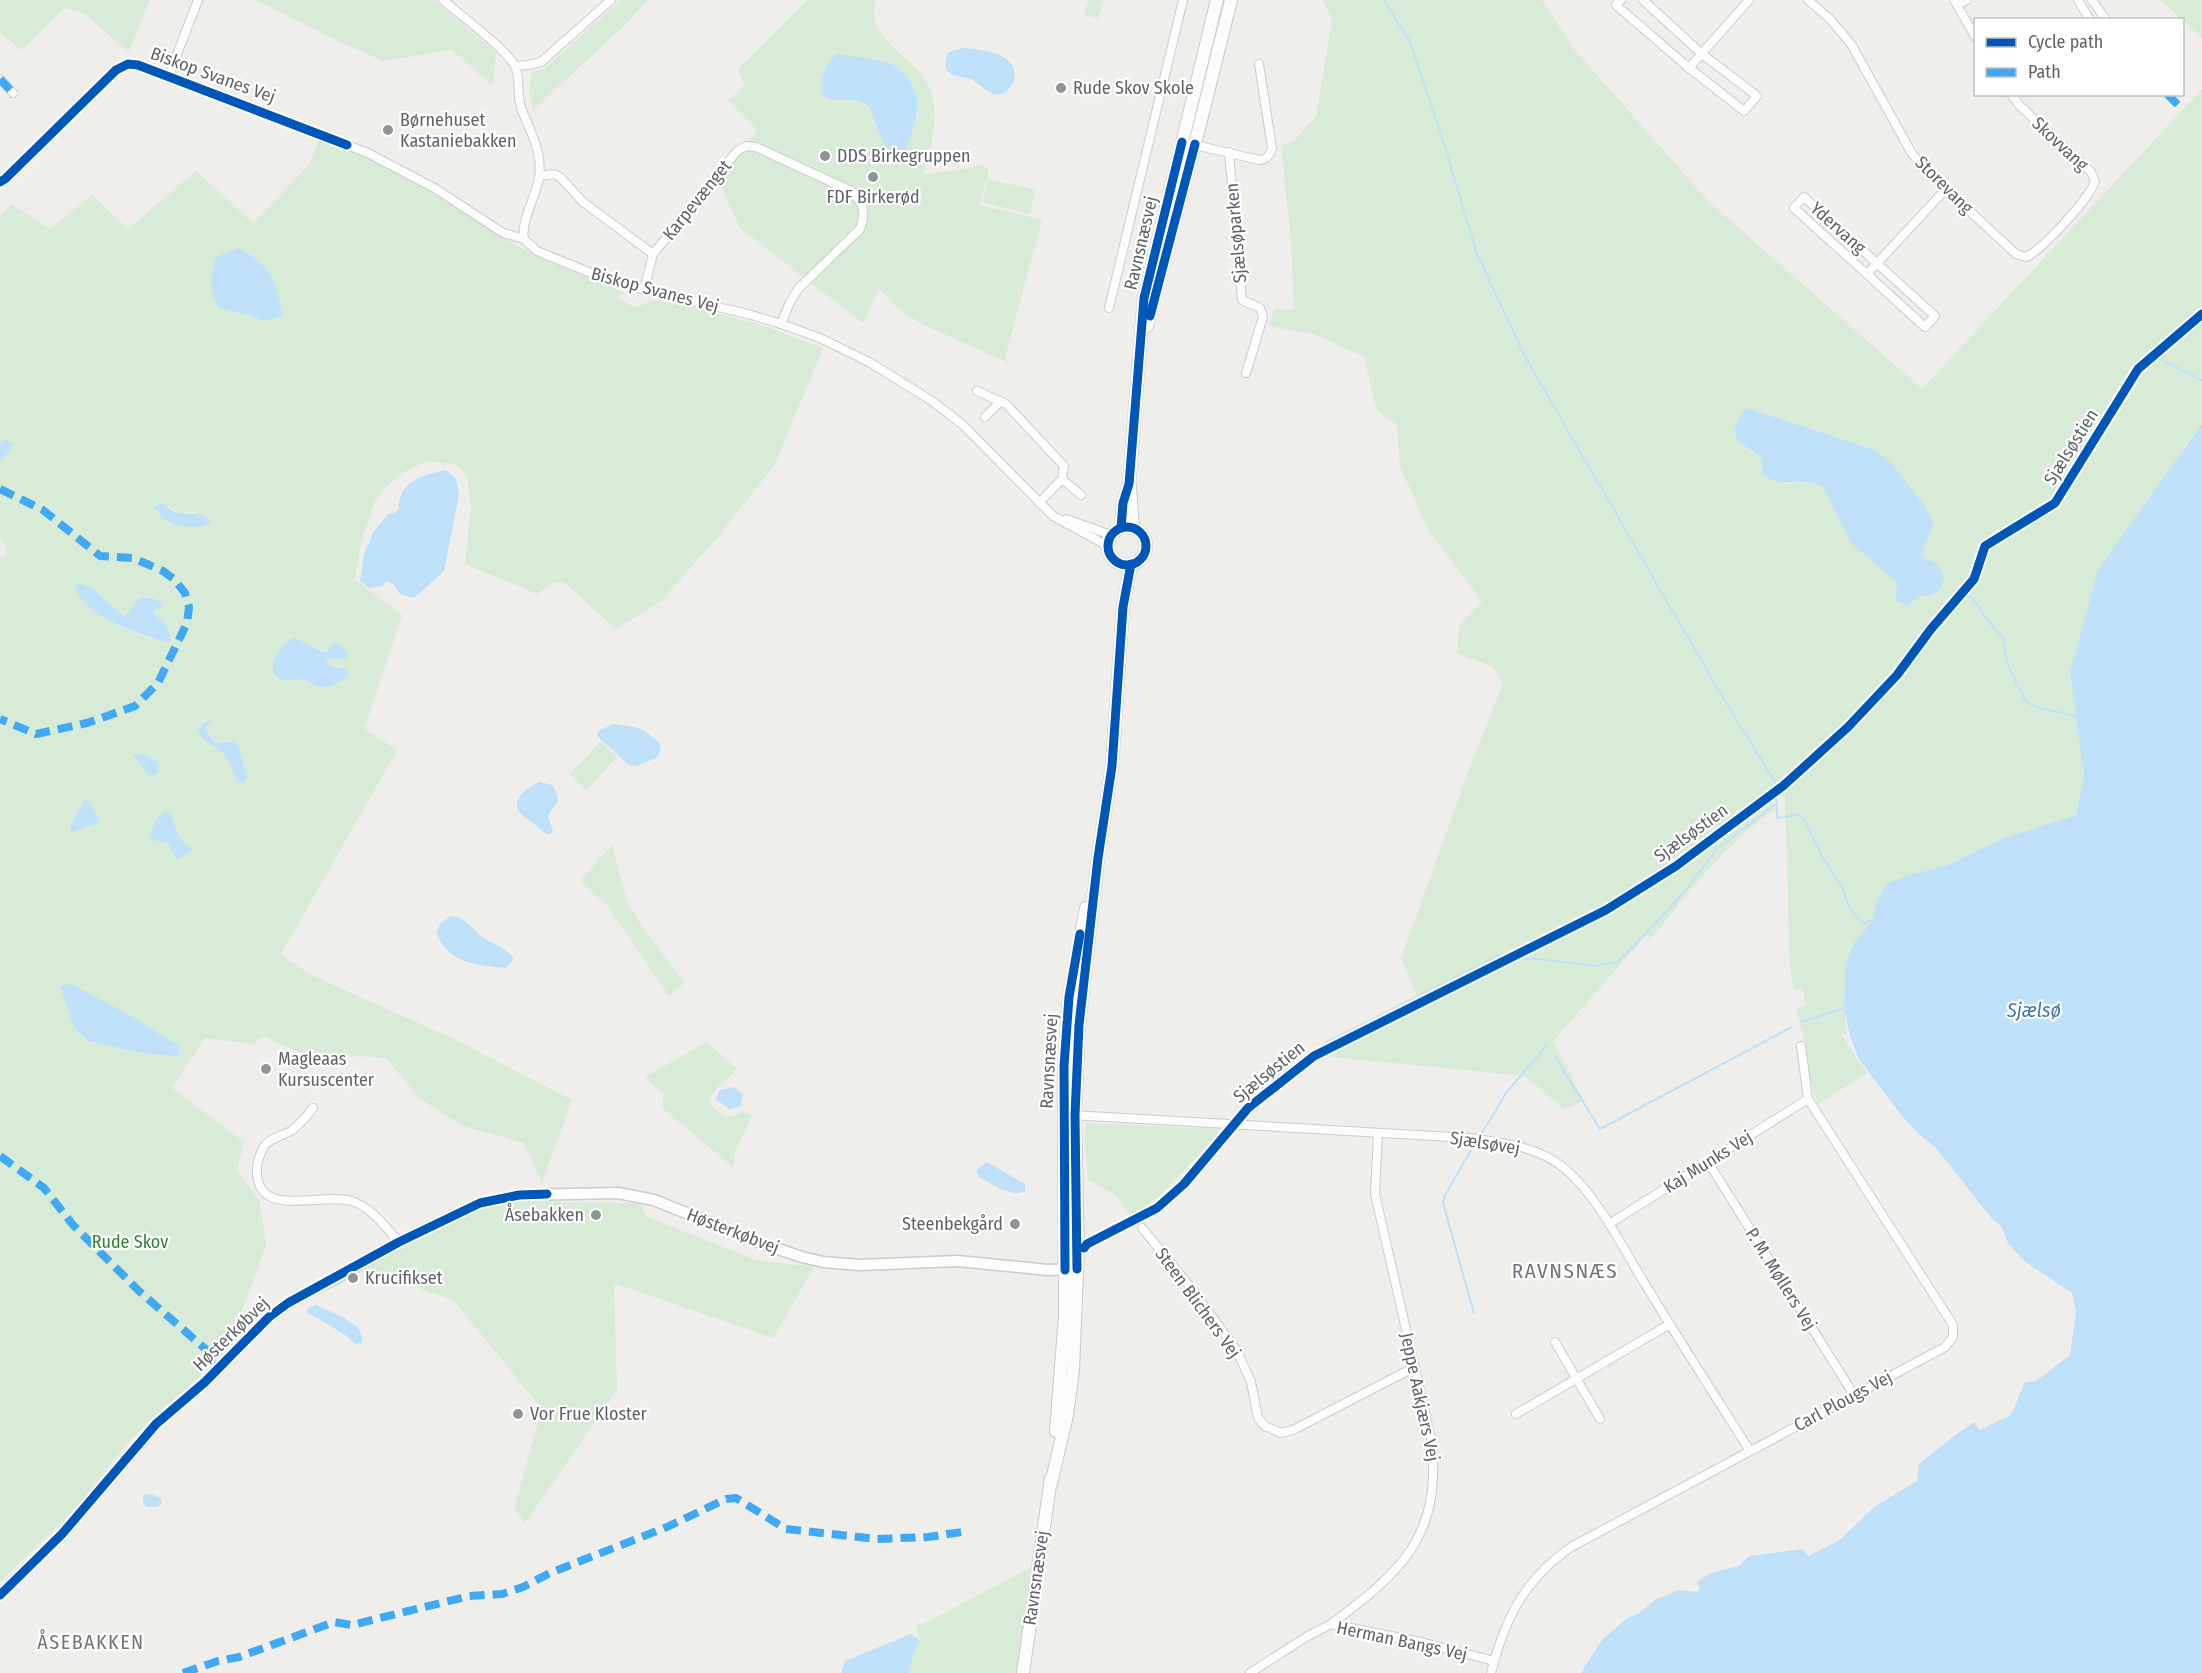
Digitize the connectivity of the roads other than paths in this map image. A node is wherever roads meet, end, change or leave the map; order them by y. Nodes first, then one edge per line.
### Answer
1 (198, 0) edge
2 (443, 0) edge
3 (611, 0) edge
4 (1183, 0) edge
5 (1217, 0) edge
6 (1231, 0) edge
7 (1621, 0) edge
8 (1643, 0) edge
9 (1749, 0) edge
10 (1808, 0) edge
11 (1967, 0) edge
12 (2078, 0) edge
13 (2092, 0) edge
14 (1956, 3) edge
15 (2089, 18) edge
16 (2105, 18) edge
17 (1974, 34) edge
18 (1702, 54) junction
19 (1259, 64) dead end
20 (515, 66) junction
21 (1689, 68) junction
22 (169, 75) junction
23 (0, 79) edge
24 (13, 93) dead end
25 (2012, 96) edge
26 (1182, 142) junction
27 (1196, 144) junction
28 (1229, 152) junction
29 (540, 176) junction
30 (0, 182) edge
31 (1945, 190) junction
32 (2062, 224) joint
33 (524, 239) junction
34 (653, 254) junction
35 (1877, 263) junction
36 (1867, 274) junction
37 (644, 291) junction
38 (1109, 308) dead end
39 (781, 324) junction
40 (1139, 353) junction
41 (1246, 373) dead end
42 (977, 391) dead end
43 (1000, 402) junction
44 (985, 417) dead end
45 (1062, 479) junction
46 (1081, 495) dead end
47 (1039, 502) junction
48 (1118, 534) junction
49 (1125, 564) junction
50 (1802, 1046) dead end
51 (1809, 1100) junction
52 (313, 1108) dead end
53 (1069, 1115) junction
54 (1378, 1133) junction
55 (1708, 1162) junction
56 (1608, 1224) junction
57 (1142, 1228) dead end
58 (399, 1242) junction
59 (1071, 1269) junction
60 (1670, 1324) junction
61 (1555, 1342) dead end
62 (1415, 1367) junction
63 (1576, 1378) junction
64 (1854, 1395) junction
65 (1516, 1414) dead end
66 (1600, 1419) dead end
67 (1750, 1451) junction
68 (0, 1595) edge
69 (1331, 1624) junction
70 (1494, 1661) junction
71 (1023, 1673) edge
72 (1250, 1673) edge
73 (1491, 1673) edge

1 - 22 street, Biskop Svanes Vej
2 - 20 street
3 - 20 street
4 - 38 street, Ravnsnæsvej
5 - 26 main road, Ravnsnæsvej
6 - 27 main road, Ravnsnæsvej
7 - 21 street
8 - 18 street
9 - 18 street
10 - 31 street, Storevang
11 - 14 street
12 - 15 street
13 - 16 street
14 - 17 street
18 - 21 street
18 - 21 street
19 - 28 street
20 - 29 street
22 - 30 street, Biskop Svanes Vej
22 - 33 street, Biskop Svanes Vej
23 - 24 street
25 - 32 street, Skovvang
26 - 27 street
26 - 40 main road, Ravnsnæsvej
27 - 28 street
27 - 40 main road, Ravnsnæsvej
28 - 41 street, Sjælsøparken
29 - 33 street
29 - 34 street, Karpevænget
31 - 32 street, Storevang
31 - 35 street, Ydervang
33 - 37 street, Biskop Svanes Vej
34 - 37 street, Karpevænget
34 - 39 street, Karpevænget
35 - 36 street, Ydervang
35 - 36 street, Ydervang
35 - 36 street, Ydervang
37 - 39 street, Biskop Svanes Vej
39 - 47 street, Biskop Svanes Vej
40 - 48 main road, Ravnsnæsvej
42 - 43 street
43 - 44 street
43 - 45 street
45 - 46 street
45 - 47 street
47 - 48 street, Biskop Svanes Vej
48 - 49 main road
48 - 49 main road
49 - 53 main road, Ravnsnæsvej
50 - 51 street, Carl Plougs Vej
51 - 55 street, Kaj Munks Vej
51 - 64 street, Carl Plougs Vej
52 - 58 street
53 - 54 street, Sjælsøvej
53 - 59 main road, Ravnsnæsvej
54 - 56 street, Sjælsøvej
54 - 62 street, Jeppe Aakjærs Vej
55 - 56 street, Kaj Munks Vej
55 - 64 street, P. M. Møllers Vej
56 - 60 street, Sjælsøvej
57 - 62 street, Steen Blichers Vej
58 - 59 street, Høsterkøbvej
58 - 68 street, Høsterkøbvej
59 - 71 main road, Ravnsnæsvej
60 - 63 street
60 - 67 street, Sjælsøvej
61 - 63 street
62 - 69 street, Jeppe Aakjærs Vej
63 - 65 street
63 - 66 street
64 - 67 street, Carl Plougs Vej
67 - 70 street, Carl Plougs Vej
69 - 70 street, Herman Bangs Vej
69 - 72 street, Herman Bangs Vej
70 - 73 street, Carl Plougs Vej

